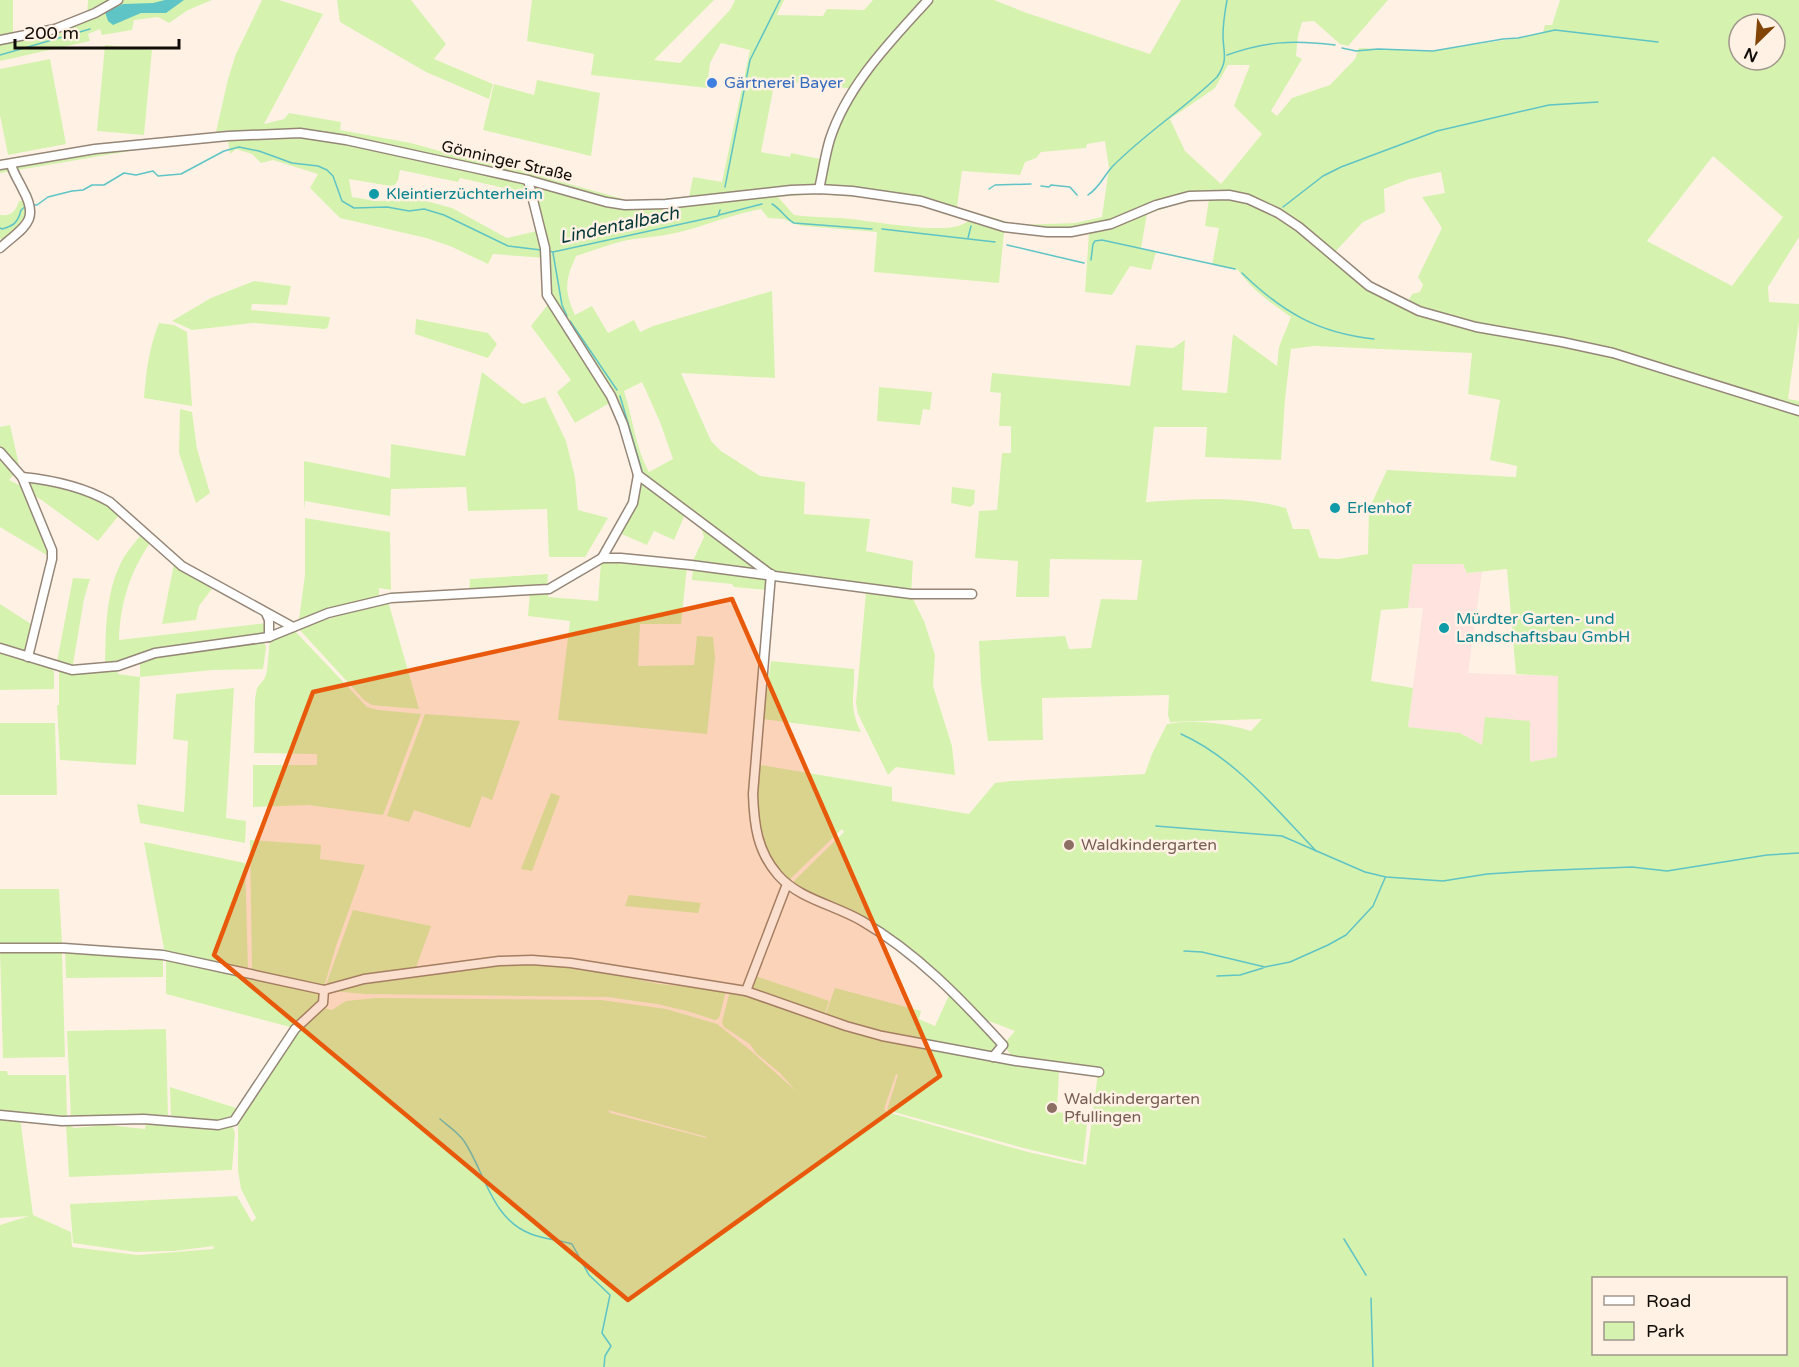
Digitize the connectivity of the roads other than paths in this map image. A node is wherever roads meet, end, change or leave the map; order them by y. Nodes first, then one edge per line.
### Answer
1 (118, 0) edge
2 (928, 0) edge
3 (0, 40) edge
4 (11, 164) junction
5 (0, 165) edge
6 (528, 180) junction
7 (819, 189) junction
8 (0, 248) edge
9 (1799, 411) edge
10 (0, 452) edge
11 (638, 475) junction
12 (22, 477) junction
13 (602, 558) junction
14 (771, 574) junction
15 (972, 594) dead end
16 (266, 613) junction
17 (293, 627) junction
18 (268, 637) junction
19 (0, 648) edge
20 (28, 657) junction
21 (787, 884) junction
22 (0, 948) edge
23 (324, 990) junction
24 (746, 991) junction
25 (993, 1057) junction
26 (1099, 1072) dead end
27 (0, 1115) edge

1 - 3 street
2 - 7 street
4 - 5 street, Gönninger Straße
4 - 6 street, Gönninger Straße
4 - 8 street
6 - 7 street, Gönninger Straße
6 - 11 street
7 - 9 street, Gönninger Straße
10 - 12 street
11 - 13 street
11 - 14 street
12 - 16 street
12 - 20 street
13 - 14 street
13 - 17 street
14 - 15 street
14 - 21 street
16 - 17 street
16 - 18 street
17 - 18 street
18 - 20 street
19 - 20 street
21 - 24 street
21 - 25 street
22 - 23 street
23 - 24 street
23 - 27 street
24 - 25 street
25 - 26 street

